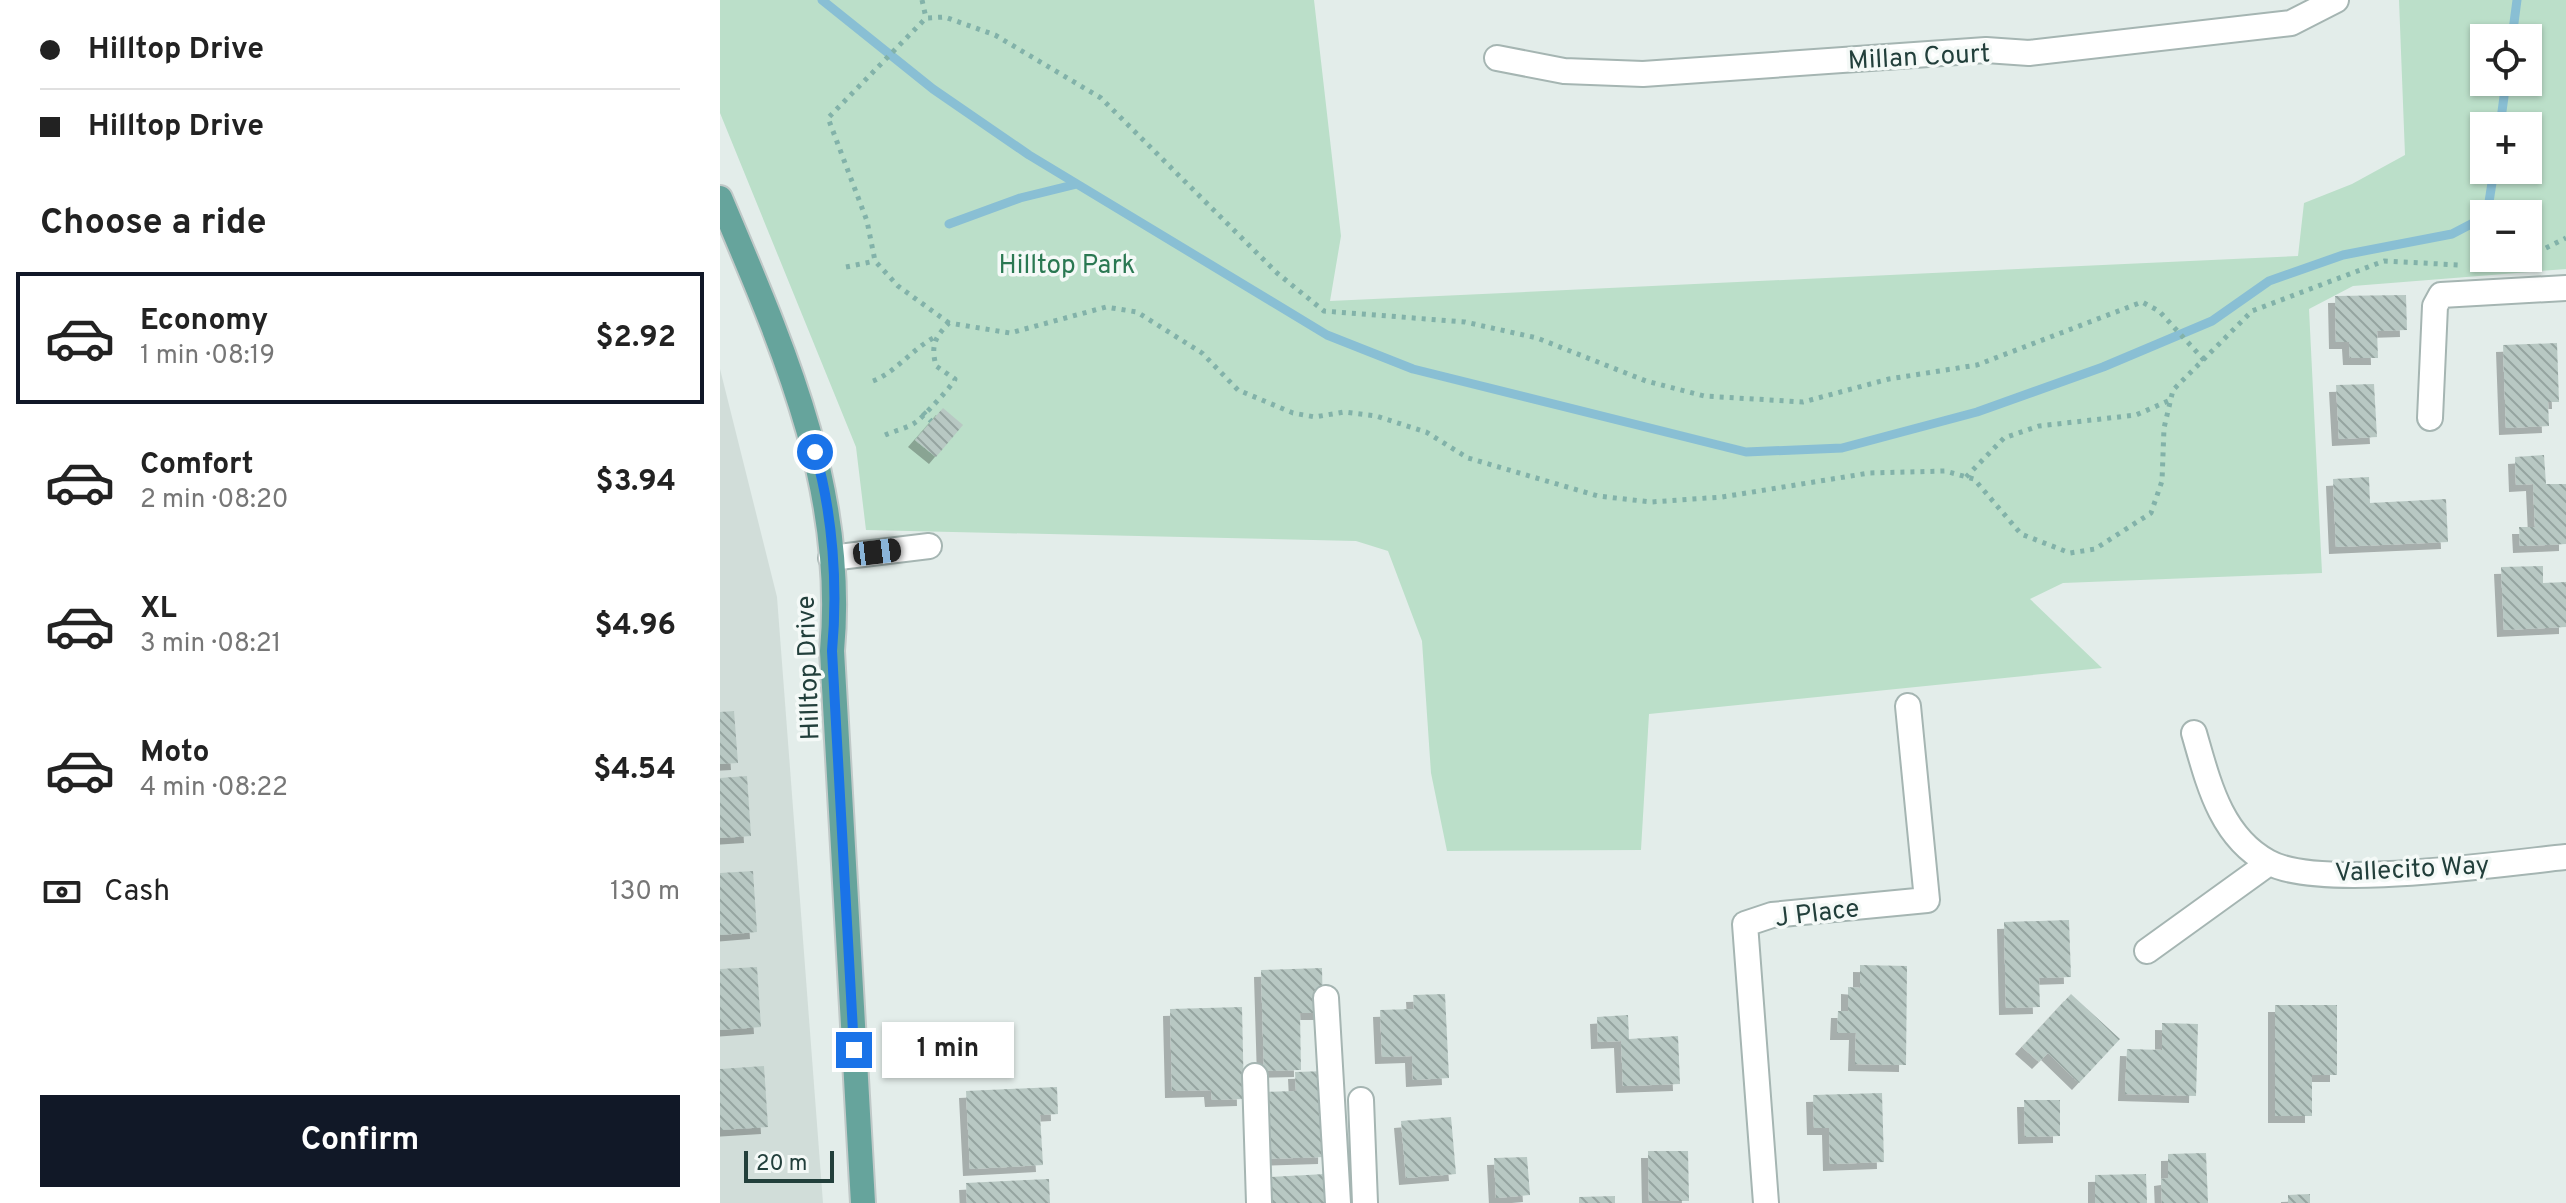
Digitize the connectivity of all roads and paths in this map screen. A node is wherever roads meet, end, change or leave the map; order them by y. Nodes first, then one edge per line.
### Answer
1 (922, 0) edge
2 (2336, 0) edge
3 (926, 18) junction
4 (1497, 58) dead end
5 (720, 198) edge
6 (2566, 238) edge
7 (2542, 250) edge
8 (875, 261) junction
9 (2470, 266) dead end
10 (846, 267) dead end
11 (2566, 288) edge
12 (949, 323) junction
13 (936, 336) junction
14 (2205, 361) junction
15 (873, 381) dead end
16 (2169, 401) junction
17 (923, 412) junction
18 (2430, 418) dead end
19 (931, 421) dead end
20 (885, 435) dead end
21 (1966, 477) junction
22 (929, 546) dead end
23 (831, 558) junction
24 (1908, 706) dead end
25 (2194, 733) dead end
26 (2566, 857) edge
27 (2269, 863) junction
28 (2147, 951) dead end
29 (1326, 998) dead end
30 (1255, 1076) dead end
31 (1361, 1100) dead end
32 (863, 1203) edge
33 (1259, 1203) edge
34 (1338, 1203) edge
35 (1365, 1203) edge
36 (1766, 1203) edge

1 - 3 path
2 - 4 street, Millan Court
3 - 8 path
3 - 14 path
5 - 23 main road, Hilltop Drive
6 - 7 path
8 - 10 path
8 - 12 path
9 - 14 path
11 - 18 street
12 - 13 path
12 - 21 path
13 - 15 path
13 - 17 path
14 - 16 path
16 - 21 path
16 - 21 path
17 - 19 path
17 - 20 path
22 - 23 street
23 - 32 main road, Hilltop Drive
24 - 36 street, J Place
25 - 27 street, Vallecito Way
26 - 27 street, Vallecito Way
27 - 28 street
29 - 34 street
30 - 33 street
31 - 35 street

